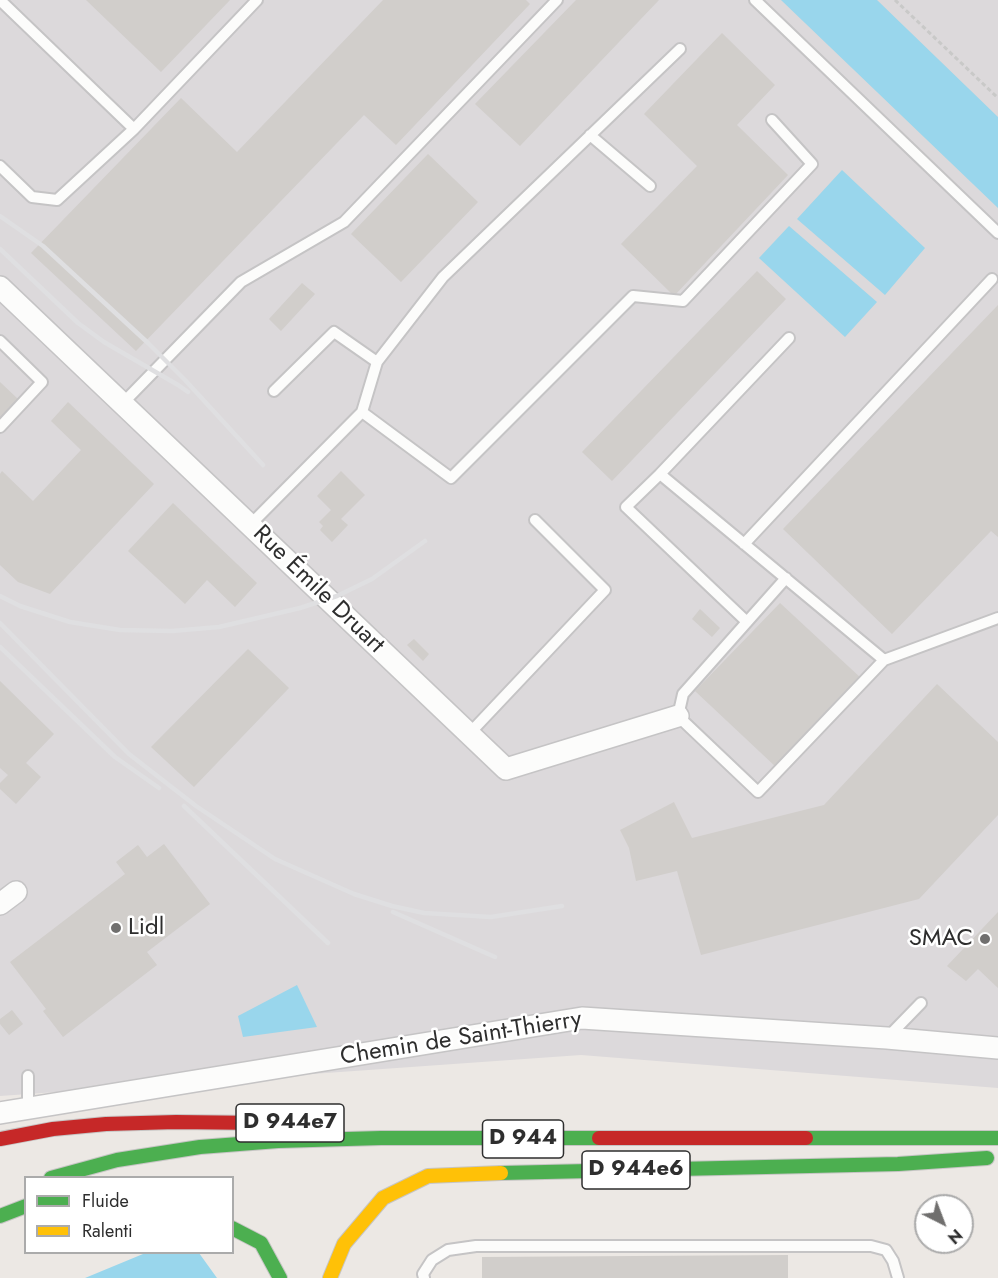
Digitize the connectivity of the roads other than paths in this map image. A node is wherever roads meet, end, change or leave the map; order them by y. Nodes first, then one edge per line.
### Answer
1 (0, 0) edge
2 (257, 0) edge
3 (557, 0) edge
4 (755, 0) edge
5 (680, 49) dead end
6 (772, 120) dead end
7 (135, 129) junction
8 (590, 135) junction
9 (0, 166) edge
10 (650, 186) dead end
11 (998, 232) edge
12 (992, 279) dead end
13 (1, 289) edge
14 (789, 338) dead end
15 (0, 341) edge
16 (377, 362) junction
17 (274, 391) dead end
18 (123, 403) junction
19 (362, 412) junction
20 (0, 427) edge
21 (660, 474) junction
22 (535, 520) dead end
23 (250, 525) junction
24 (744, 544) junction
25 (786, 578) junction
26 (998, 618) edge
27 (747, 622) junction
28 (884, 660) junction
29 (678, 716) junction
30 (468, 735) junction
31 (921, 1003) dead end
32 (887, 1038) junction
33 (998, 1048) edge
34 (28, 1076) dead end
35 (28, 1108) junction
36 (0, 1113) edge
37 (271, 1123) dead end
38 (366, 1125) dead end
39 (998, 1138) edge
40 (0, 1139) edge
41 (581, 1139) junction
42 (994, 1157) edge
43 (572, 1158) dead end
44 (58, 1176) edge
45 (24, 1207) edge
46 (0, 1216) edge
47 (234, 1229) edge
48 (280, 1278) edge
49 (330, 1278) edge
50 (424, 1278) edge
51 (898, 1278) edge

1 - 7 lane
2 - 7 lane
3 - 18 lane
4 - 11 lane
5 - 8 lane
6 - 19 lane
7 - 9 lane
8 - 10 lane
8 - 16 lane
12 - 24 lane
13 - 18 street, Rue Émile Druart
14 - 21 lane
15 - 20 lane
16 - 17 lane
16 - 19 lane
18 - 23 street, Rue Émile Druart
19 - 23 lane
21 - 24 lane
21 - 27 lane
22 - 30 lane
23 - 30 street, Rue Émile Druart
24 - 25 lane
25 - 27 lane
25 - 28 lane
26 - 28 lane
27 - 29 lane
28 - 29 lane
29 - 30 street, Rue Émile Druart
31 - 32 lane
32 - 33 street, Chemin de Saint-Thierry
32 - 35 street, Chemin de Saint-Thierry
34 - 35 lane
35 - 36 street, Chemin de Saint-Thierry
37 - 40 highway, D 944e7
38 - 41 highway, D 944e7
39 - 41 highway, D 944
41 - 44 highway, D 944
42 - 43 highway, D 944
42 - 49 highway, D 944e6
45 - 46 highway
47 - 48 highway
50 - 51 lane

